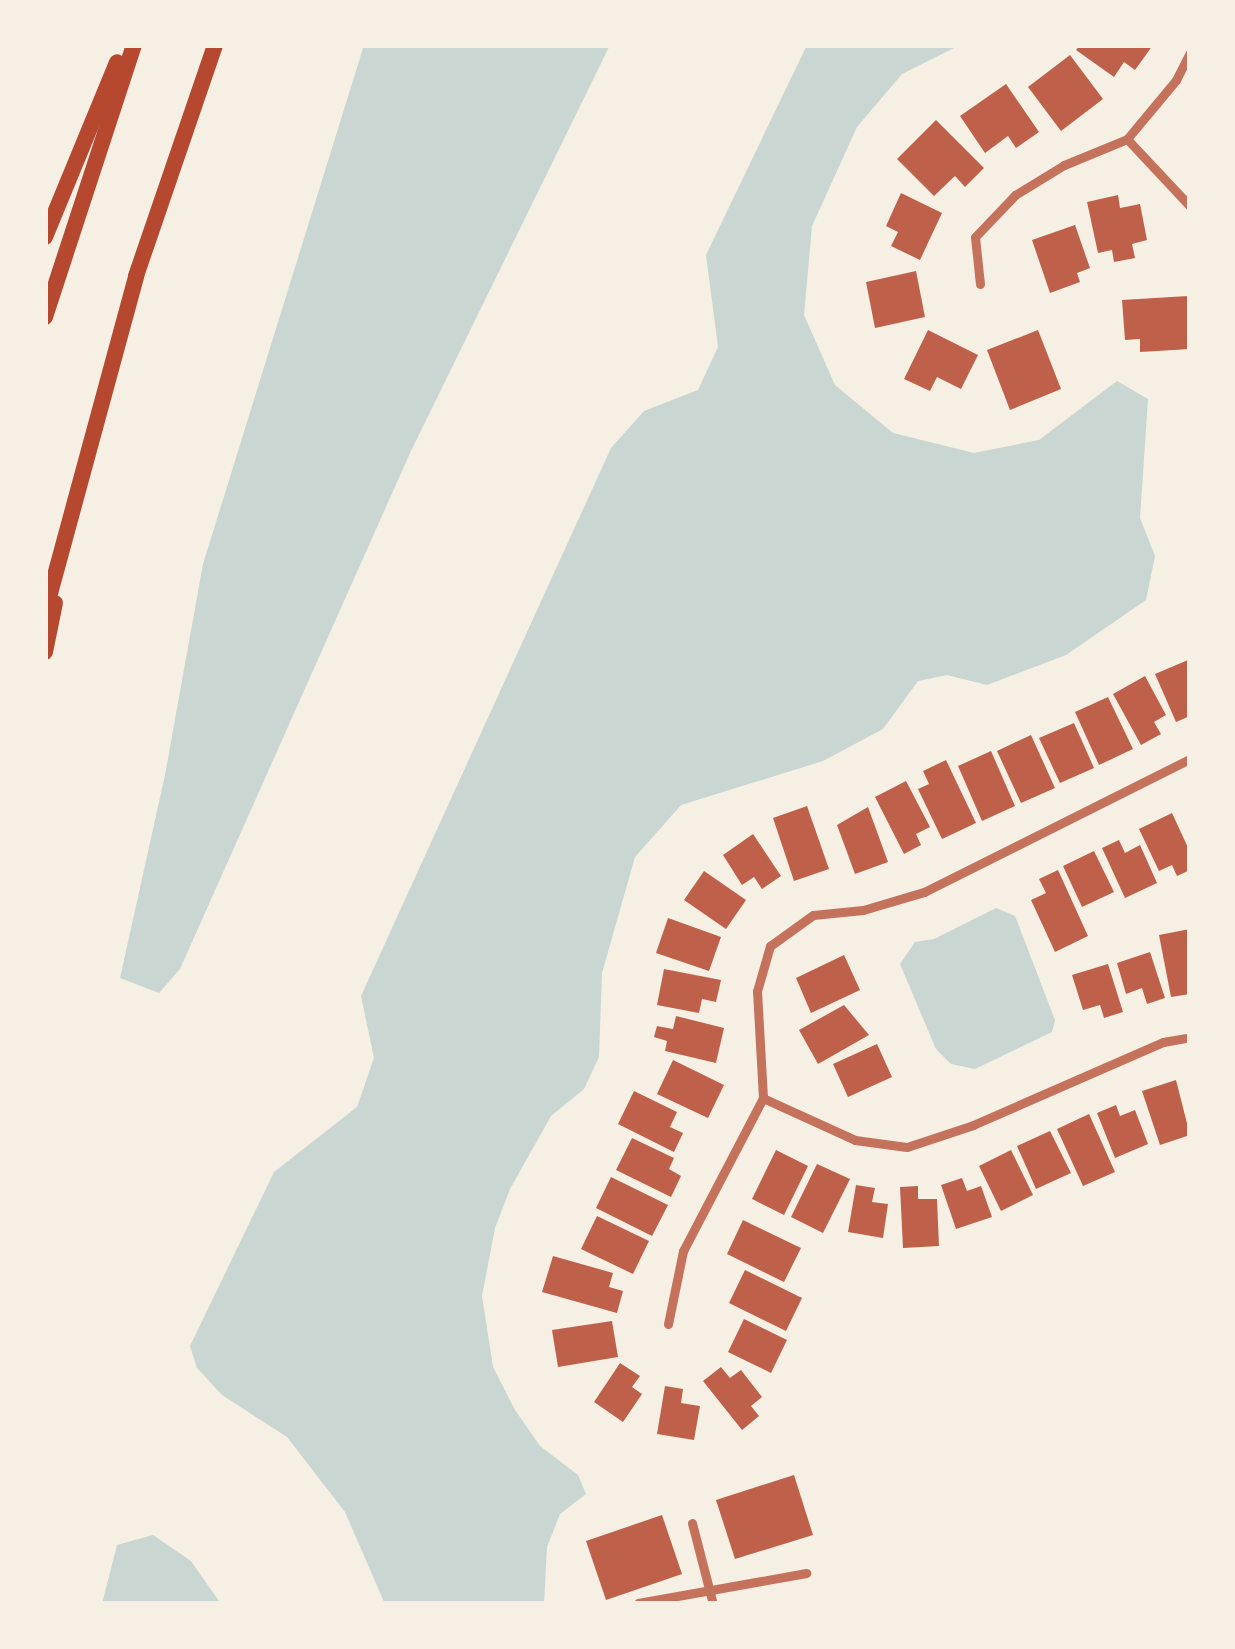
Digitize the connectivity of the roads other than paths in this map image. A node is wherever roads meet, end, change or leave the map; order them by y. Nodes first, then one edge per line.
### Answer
1 (125, 45) edge
2 (134, 45) edge
3 (215, 45) edge
4 (1190, 53) edge
5 (1127, 139) junction
6 (1190, 206) edge
7 (45, 237) edge
8 (980, 284) dead end
9 (45, 317) edge
10 (81, 467) junction
11 (45, 612) edge
12 (45, 652) edge
13 (1190, 759) edge
14 (1190, 1037) edge
15 (763, 1097) junction
16 (668, 1324) dead end
17 (692, 1523) dead end
18 (806, 1573) dead end
19 (711, 1587) junction
20 (638, 1603) edge
21 (713, 1604) edge

1 - 7 highway
2 - 9 highway
3 - 10 highway
4 - 5 street
5 - 6 street
5 - 8 street
10 - 11 highway
10 - 12 highway
13 - 15 street
14 - 15 street
15 - 16 street
17 - 19 street
18 - 19 street
19 - 20 street
19 - 21 street

